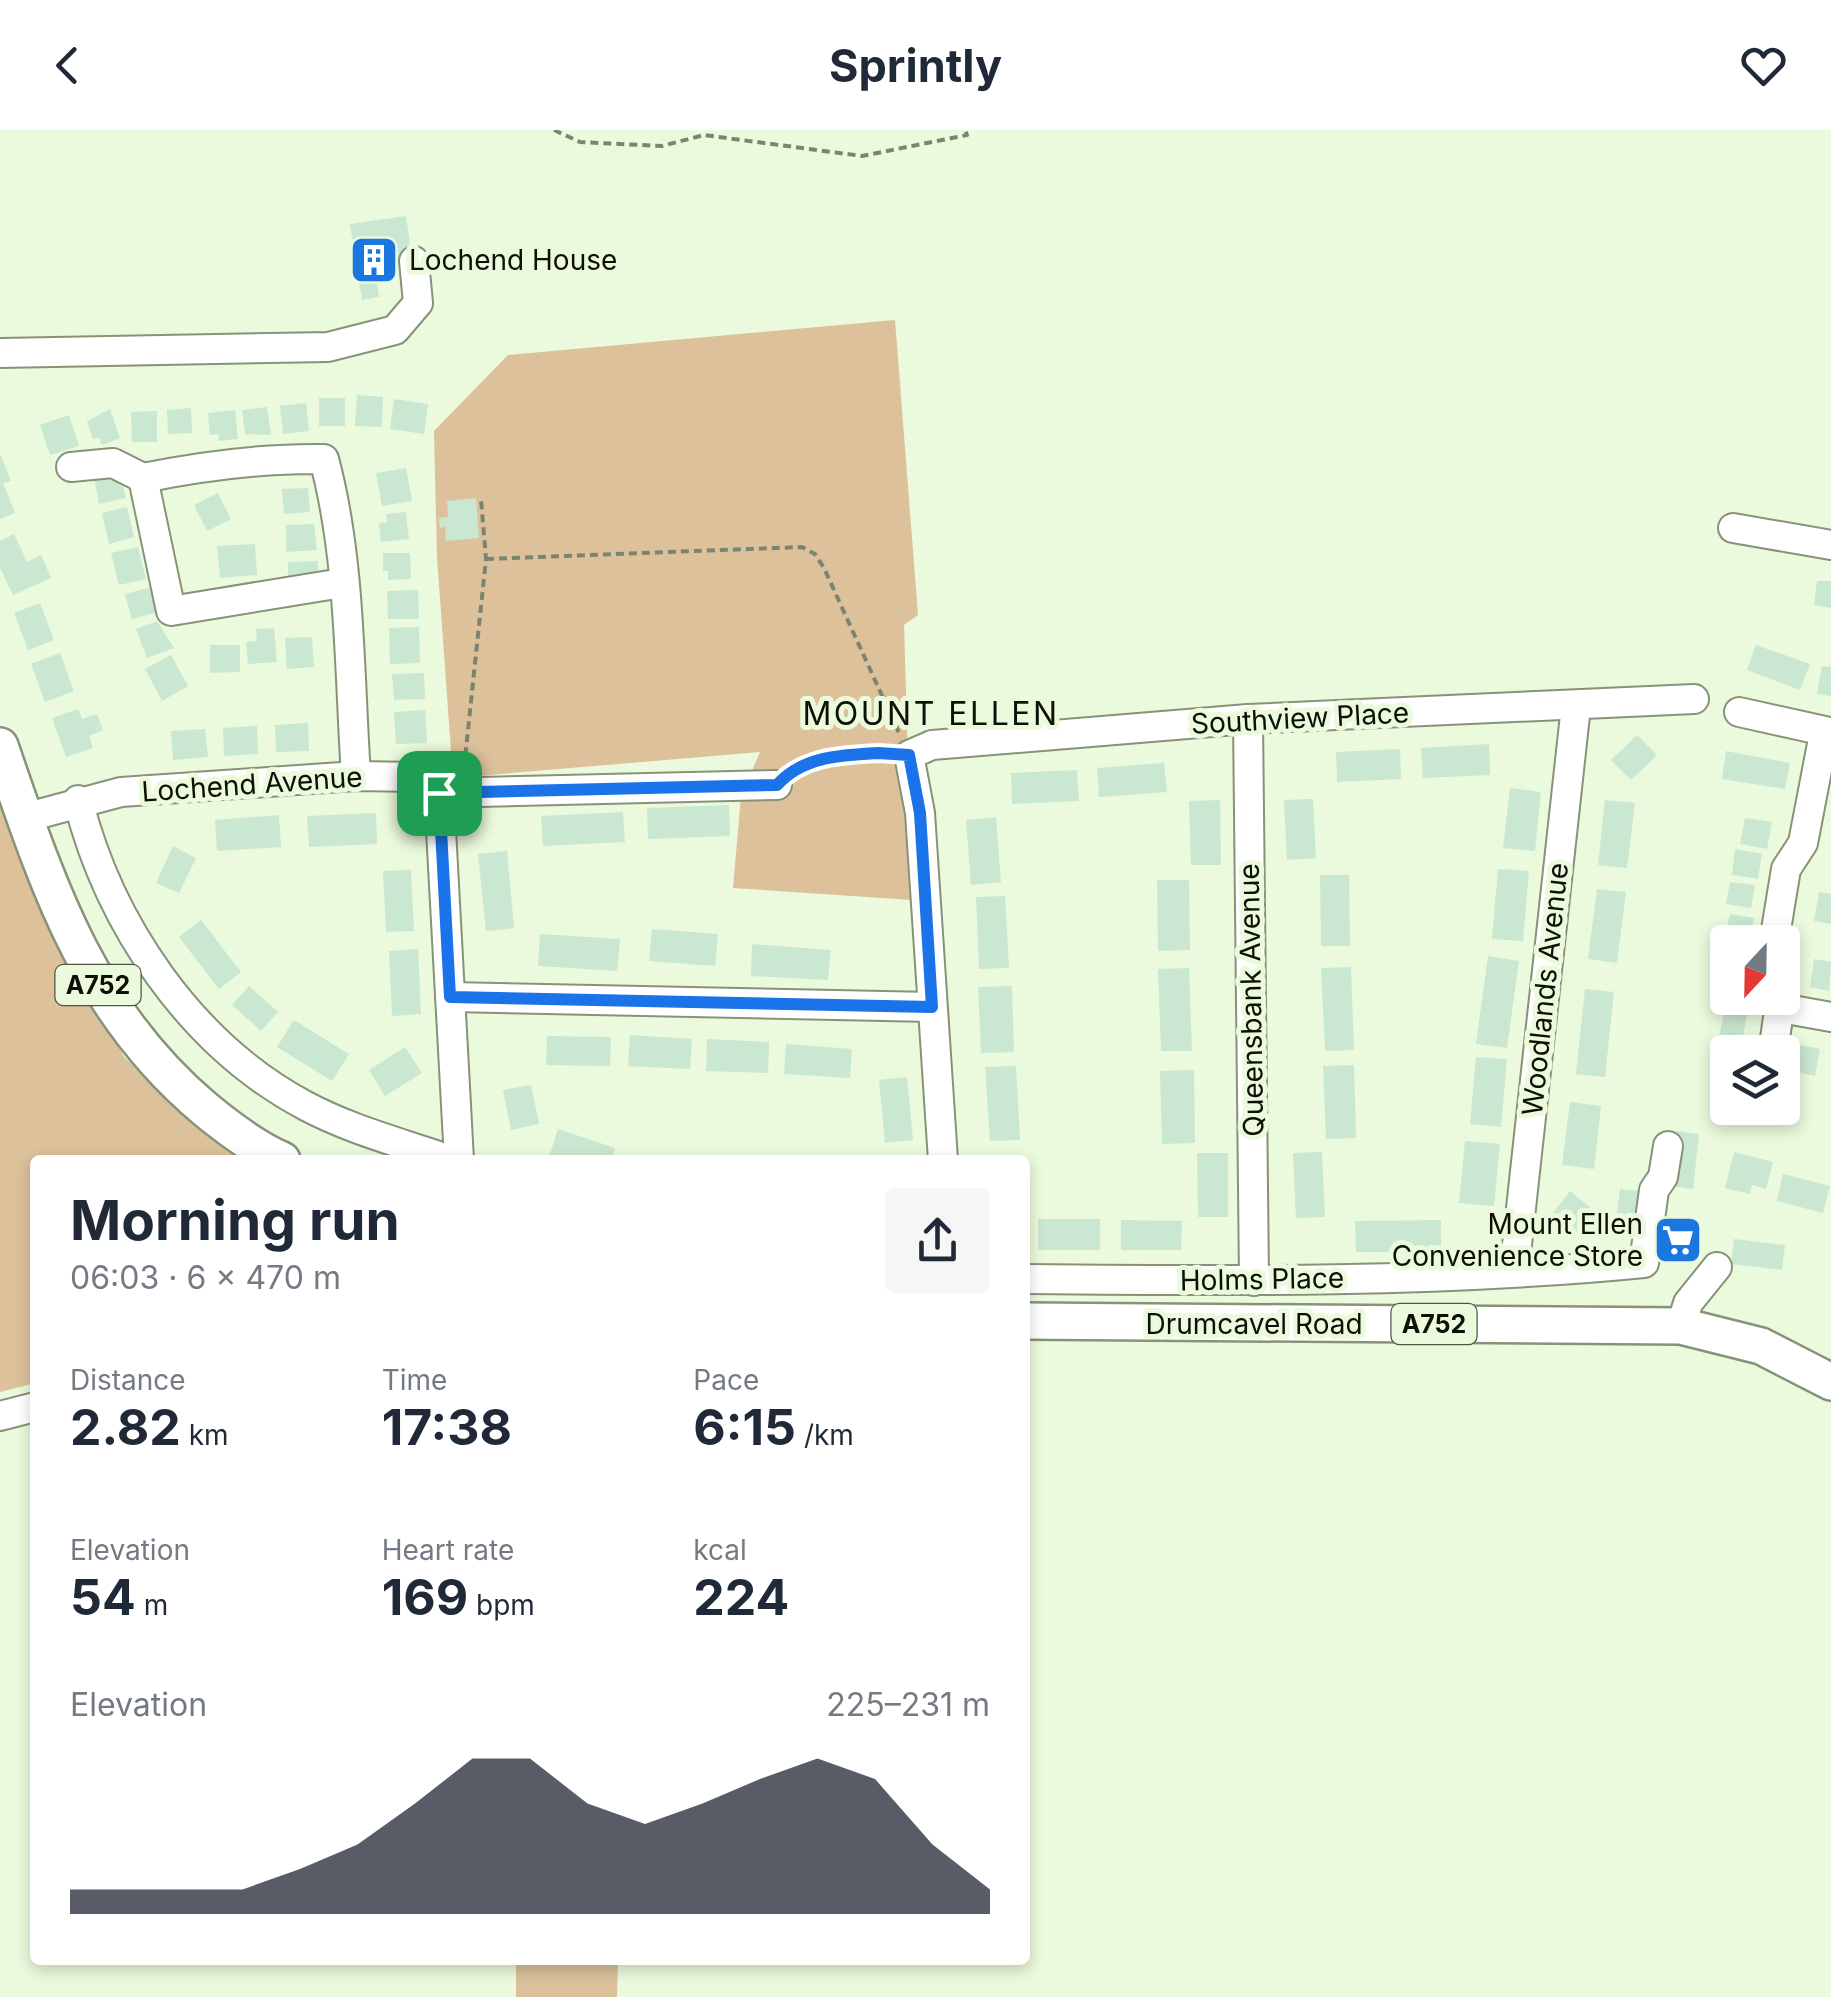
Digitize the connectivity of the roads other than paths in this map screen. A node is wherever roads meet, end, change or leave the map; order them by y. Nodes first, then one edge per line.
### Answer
1 (414, 261) dead end
2 (0, 353) edge
3 (71, 467) dead end
4 (143, 478) junction
5 (1734, 528) dead end
6 (1831, 545) edge
7 (342, 583) junction
8 (1694, 699) dead end
9 (1576, 706) junction
10 (1740, 712) dead end
11 (1248, 719) junction
12 (1830, 732) edge
13 (0, 746) edge
14 (356, 776) junction
15 (777, 785) road end
16 (449, 793) junction
17 (78, 800) junction
18 (24, 818) junction
19 (1777, 925) edge
20 (450, 997) junction
21 (932, 1007) junction
22 (1800, 1011) edge
23 (1831, 1017) edge
24 (1668, 1146) dead end
25 (274, 1155) edge
26 (437, 1155) edge
27 (460, 1155) edge
28 (943, 1155) edge
29 (1718, 1267) dead end
30 (1514, 1272) junction
31 (1030, 1279) edge
32 (1254, 1281) junction
33 (1030, 1321) edge
34 (1681, 1326) junction
35 (1831, 1382) edge
36 (30, 1407) edge
37 (0, 1416) edge

1 - 2 street
3 - 4 street
4 - 7 street
4 - 7 street
5 - 6 street
7 - 14 street
8 - 9 street, Southview Place
9 - 11 street, Southview Place
9 - 30 street, Woodlands Avenue
10 - 12 street
11 - 21 street, Southview Place
11 - 32 street, Queensbank Avenue
12 - 19 street
13 - 18 main road, A752
14 - 16 street, Lochend Avenue
14 - 17 street, Lochend Avenue
15 - 16 street, Lochend Avenue
16 - 20 street
17 - 18 street, Lochend Avenue
17 - 26 street
18 - 25 main road, A752
20 - 21 street
20 - 27 street
21 - 28 street
22 - 23 street
24 - 30 street, Holms Place
29 - 34 street
30 - 32 street, Holms Place
31 - 32 street, Holms Place
33 - 34 main road, Drumcavel Road / A752
34 - 35 main road, Drumcavel Road / A752
36 - 37 street

